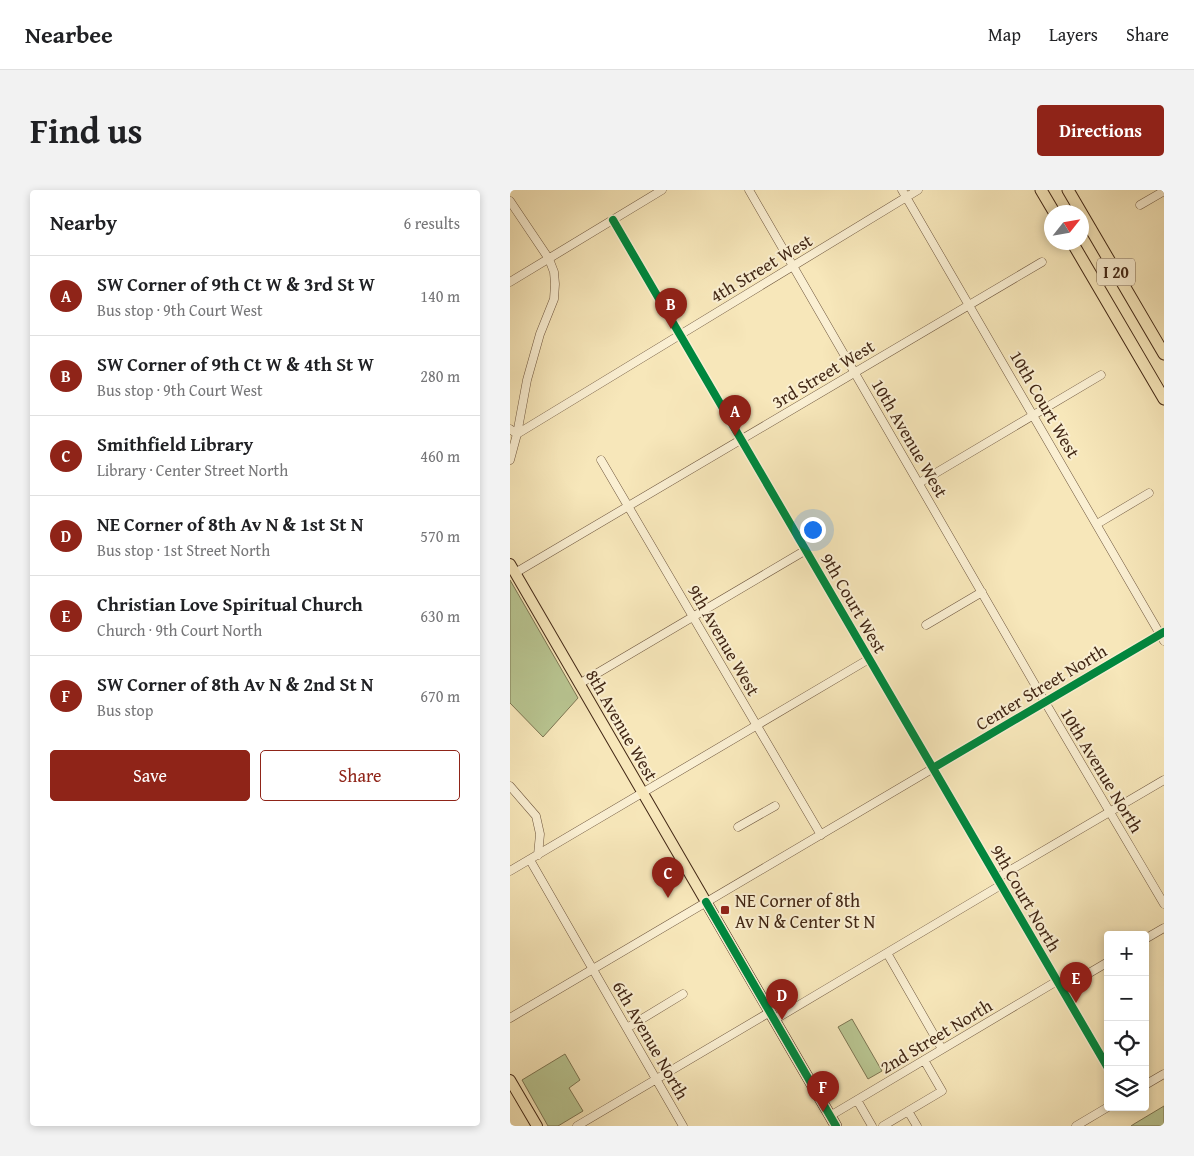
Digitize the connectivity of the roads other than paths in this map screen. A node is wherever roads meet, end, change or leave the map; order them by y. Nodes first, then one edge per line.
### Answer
1 (662, 190) edge
2 (749, 190) edge
3 (918, 190) edge
4 (1041, 190) edge
5 (1068, 190) edge
6 (1164, 191) edge
7 (904, 194) edge
8 (510, 201) edge
9 (1050, 205) edge
10 (1140, 205) dead end
11 (613, 220) junction
12 (1077, 250) edge
13 (548, 259) junction
14 (1042, 262) dead end
15 (793, 266) junction
16 (510, 282) edge
17 (970, 305) junction
18 (680, 334) junction
19 (1164, 354) edge
20 (855, 373) junction
21 (1101, 375) dead end
22 (1164, 399) edge
23 (1034, 415) junction
24 (513, 431) edge
25 (742, 440) junction
26 (510, 460) edge
27 (601, 460) dead end
28 (919, 483) junction
29 (1150, 493) dead end
30 (628, 507) junction
31 (1097, 524) junction
32 (806, 550) junction
33 (513, 569) edge
34 (982, 592) junction
35 (693, 617) junction
36 (926, 625) dead end
37 (1163, 636) edge
38 (869, 659) junction
39 (579, 684) junction
40 (1045, 702) junction
41 (757, 726) junction
42 (933, 768) junction
43 (1164, 780) edge
44 (510, 786) edge
45 (643, 793) junction
46 (775, 806) dead end
47 (1110, 812) junction
48 (738, 827) dead end
49 (821, 835) junction
50 (538, 855) junction
51 (530, 860) junction
52 (510, 871) edge
53 (999, 882) junction
54 (706, 902) junction
55 (1164, 904) edge
56 (1164, 928) edge
57 (1149, 937) edge
58 (887, 954) junction
59 (1104, 964) edge
60 (592, 969) junction
61 (1057, 981) junction
62 (1062, 989) junction
63 (683, 994) dead end
64 (772, 1016) junction
65 (510, 1018) edge
66 (627, 1028) junction
67 (942, 1049) junction
68 (924, 1060) junction
69 (1107, 1066) edge
70 (1164, 1074) edge
71 (656, 1079) junction
72 (510, 1080) edge
73 (1149, 1083) edge
74 (858, 1100) junction
75 (1104, 1109) edge
76 (908, 1111) junction
77 (832, 1122) edge
78 (537, 1126) edge
79 (577, 1126) edge
80 (683, 1126) edge
81 (872, 1126) edge
82 (883, 1126) edge
83 (917, 1126) edge
84 (1076, 1126) edge

1 - 11 street
2 - 15 street, 10th Avenue West
3 - 7 street, 4th Street West
4 - 9 highway
5 - 19 highway, I 20
6 - 10 street
7 - 15 street, 4th Street West
7 - 17 street, 10th Court West
8 - 13 street
11 - 13 street
11 - 18 street, 9th Court West
12 - 22 highway, I 20
13 - 16 street
13 - 24 street
14 - 17 street, 3rd Street West
15 - 18 street, 4th Street West
15 - 20 street, 10th Avenue West
17 - 20 street, 3rd Street West
17 - 23 street, 10th Court West
18 - 24 street, 4th Street West
18 - 25 street, 9th Court West
20 - 25 street, 3rd Street West
20 - 28 street, 10th Avenue West
21 - 23 street
23 - 28 street
23 - 31 street, 10th Court West
24 - 26 street
25 - 30 street, 3rd Street West
25 - 32 street, 9th Court West
27 - 30 street, 9th Avenue West
28 - 34 street, 10th Avenue West
29 - 31 street
30 - 33 street, 3rd Street West
30 - 35 street, 9th Avenue West
31 - 37 street, 10th Court West
32 - 35 street
32 - 38 street, 9th Court West
33 - 39 main road, 8th Avenue West
34 - 36 street
34 - 40 street, 10th Avenue West
35 - 39 street
35 - 41 street, 9th Avenue West
37 - 40 street, Center Street North
38 - 41 street
38 - 42 street, 9th Court West
39 - 45 main road, 8th Avenue West
40 - 42 street, Center Street North
40 - 47 street, 10th Avenue North
41 - 45 street
41 - 49 street, 9th Avenue West
42 - 49 street, Center Street North
42 - 53 street, 9th Court North
43 - 47 street
44 - 50 street
45 - 50 street
45 - 54 main road, 8th Avenue West
46 - 48 street
47 - 53 street
47 - 55 street, 10th Avenue North
49 - 54 street, Center Street North
50 - 51 street
51 - 52 street
51 - 60 street, 6th Avenue North
53 - 58 street
53 - 61 street, 9th Court North
54 - 60 street, Center Street North
54 - 64 main road, 8th Avenue West
56 - 57 street
58 - 64 street
58 - 67 street
59 - 62 street
60 - 65 street, Center Street North
60 - 66 street, 6th Avenue North
61 - 62 street, 9th Court North
61 - 67 street, 2nd Street North
62 - 69 street, 9th Court North
63 - 66 street
64 - 71 street
64 - 77 main road, 8th Avenue West
66 - 71 street, 6th Avenue North
67 - 68 street, 2nd Street North
68 - 74 street, 2nd Street North
68 - 76 street
70 - 73 street
71 - 79 street
71 - 80 street, 6th Avenue North
72 - 78 main road
74 - 77 street, 2nd Street North
74 - 81 street
75 - 84 street
76 - 82 street
76 - 83 street

